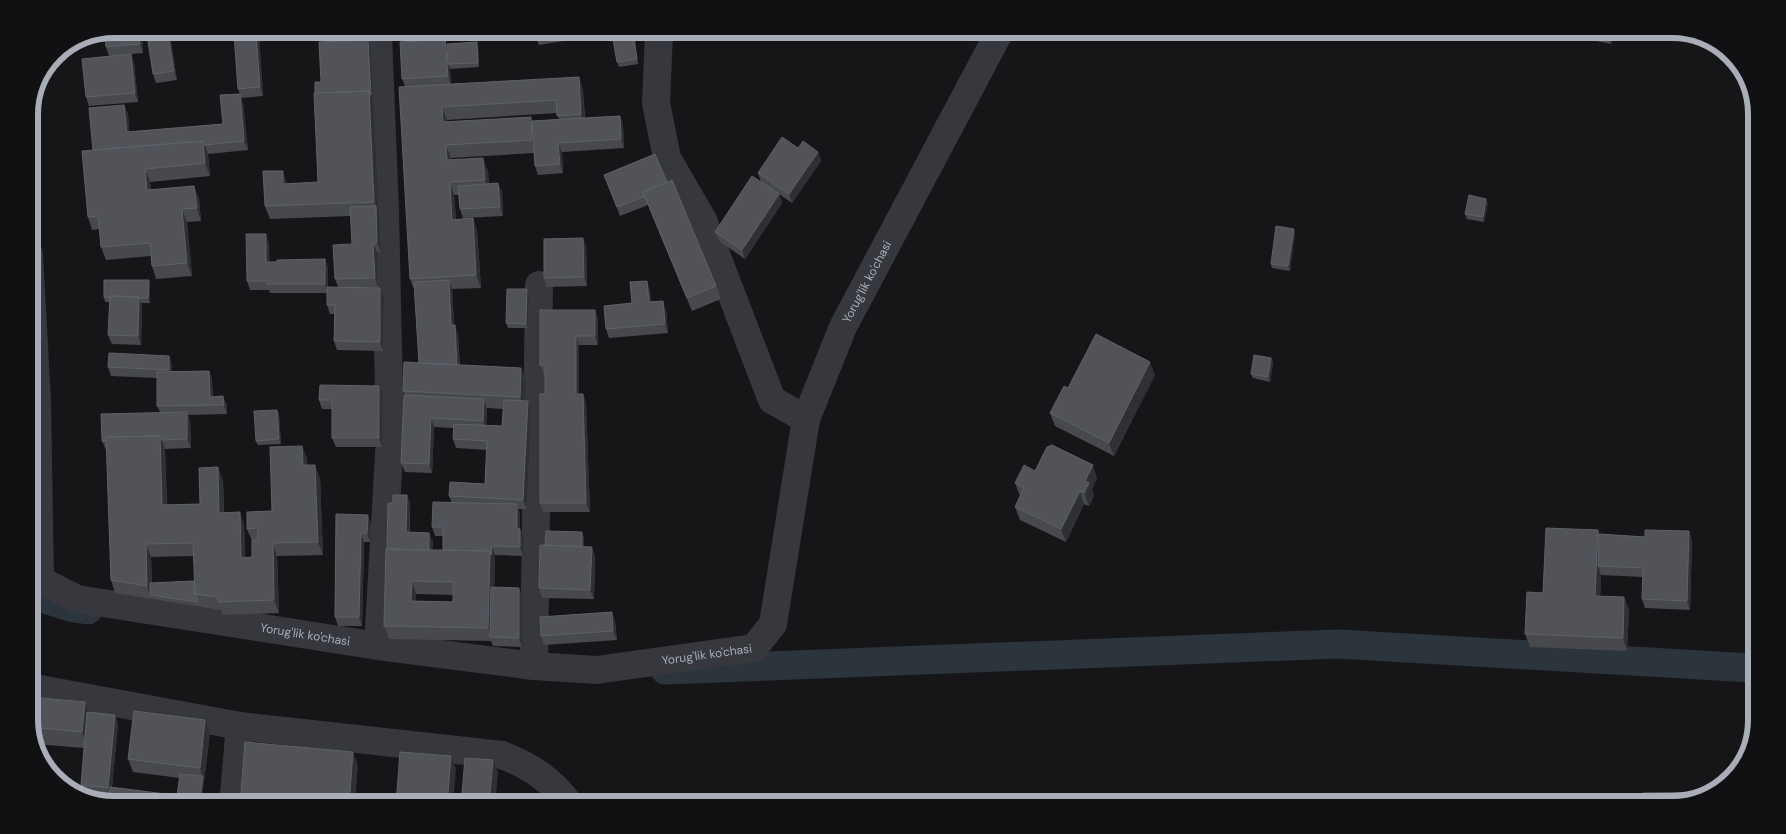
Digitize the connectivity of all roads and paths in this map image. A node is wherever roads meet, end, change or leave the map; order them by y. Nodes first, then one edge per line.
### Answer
1 (378, 37) edge
2 (659, 37) edge
3 (997, 37) edge
4 (538, 285) dead end
5 (806, 419) junction
6 (38, 579) edge
7 (378, 646) junction
8 (534, 666) junction
9 (38, 689) edge
10 (240, 726) junction
11 (234, 796) edge
12 (562, 796) edge

1 - 7 street
2 - 5 street
3 - 5 street, Yorug'lik ko'chasi
4 - 8 street
5 - 8 street, Yorug'lik ko'chasi
6 - 7 street, Yorug'lik ko'chasi
7 - 8 street, Yorug'lik ko'chasi
9 - 10 street
10 - 11 street
10 - 12 street

